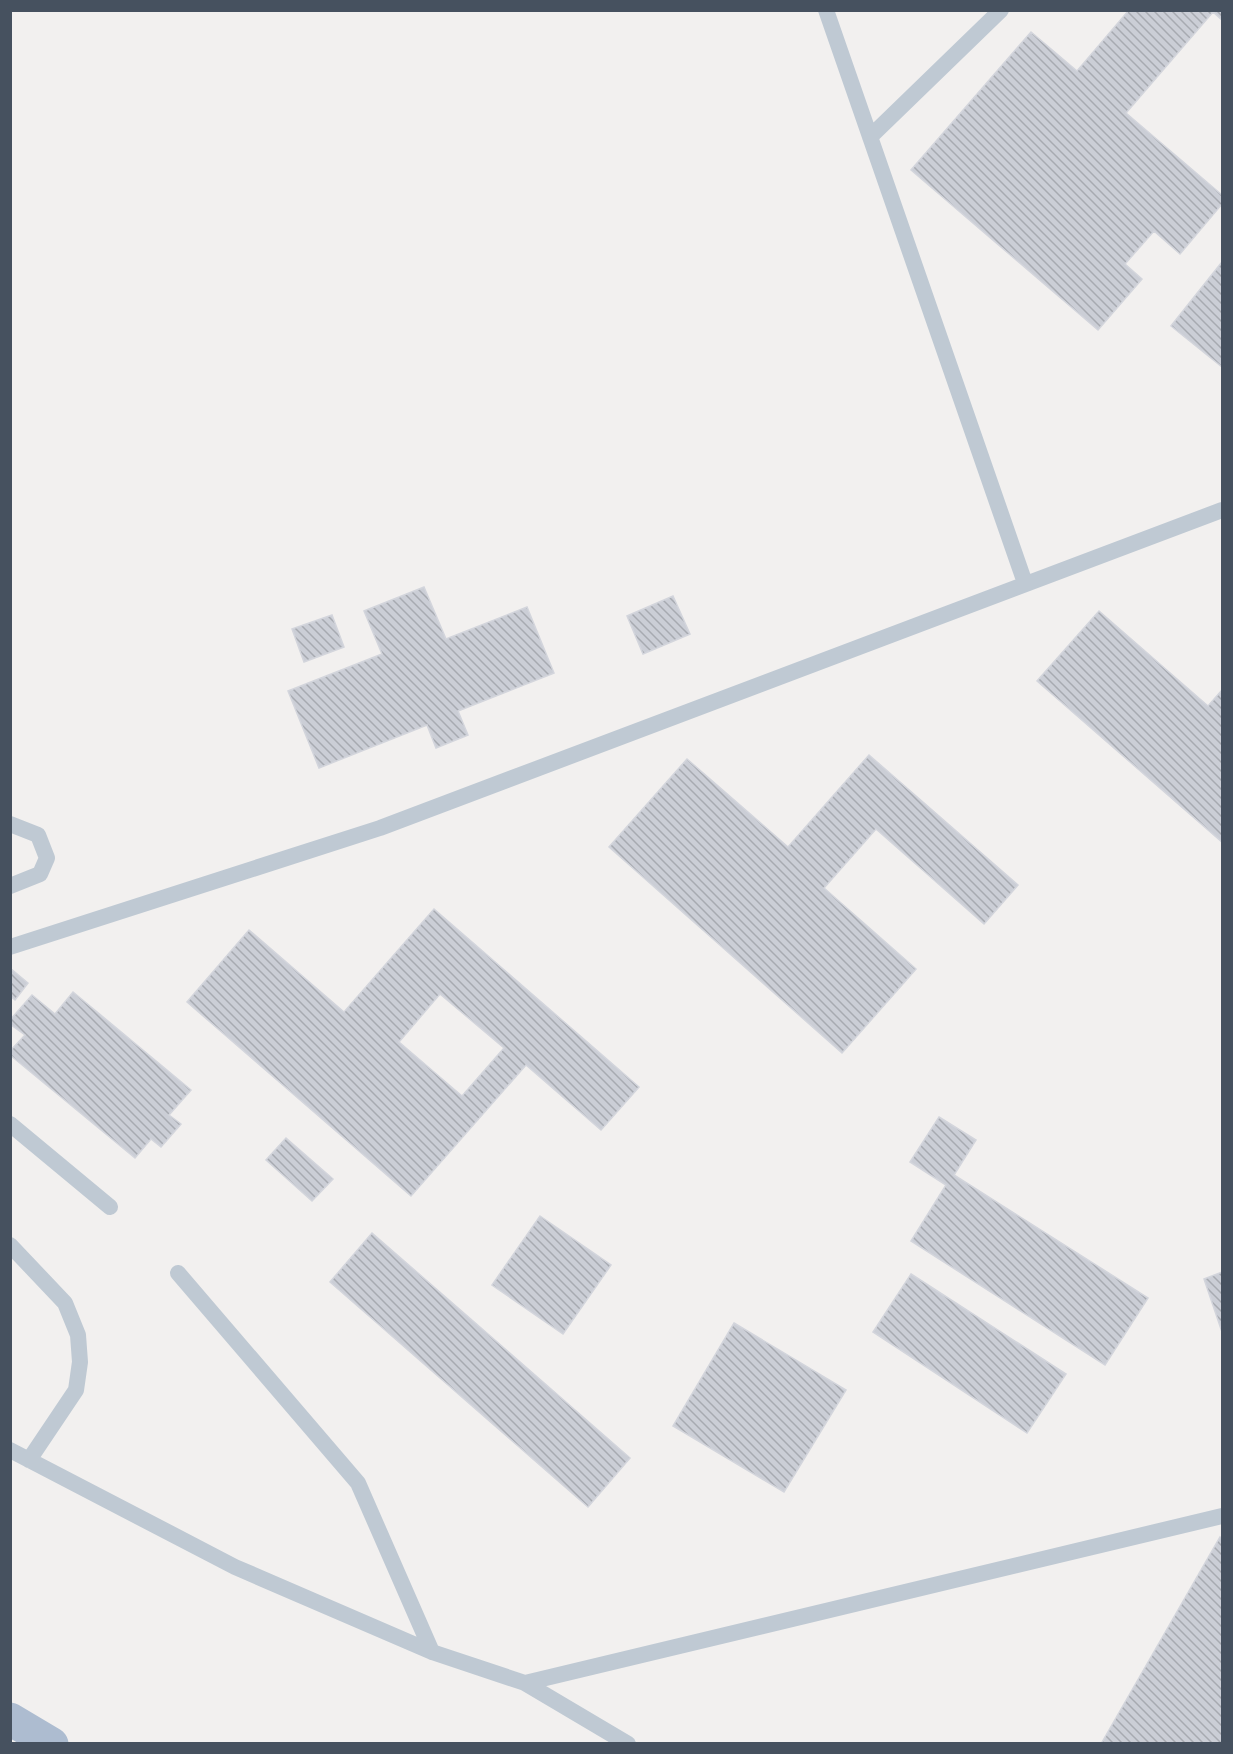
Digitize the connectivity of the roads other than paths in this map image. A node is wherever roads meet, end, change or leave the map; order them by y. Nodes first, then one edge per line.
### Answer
1 (826, 10) edge
2 (1001, 10) edge
3 (870, 137) junction
4 (1222, 510) edge
5 (1025, 583) junction
6 (10, 824) edge
7 (10, 886) edge
8 (10, 947) edge
9 (10, 1124) edge
10 (110, 1207) dead end
11 (10, 1245) edge
12 (178, 1273) dead end
13 (10, 1450) edge
14 (29, 1460) junction
15 (1222, 1516) edge
16 (432, 1652) junction
17 (525, 1683) junction
18 (10, 1719) edge
19 (52, 1743) edge
20 (628, 1743) edge

1 - 3 lane
2 - 3 lane
3 - 5 lane
4 - 5 lane
5 - 8 lane
6 - 7 lane
9 - 10 lane
11 - 14 lane
12 - 16 lane
13 - 14 lane
14 - 16 lane
15 - 17 lane
16 - 17 lane
17 - 20 lane
18 - 19 main road

